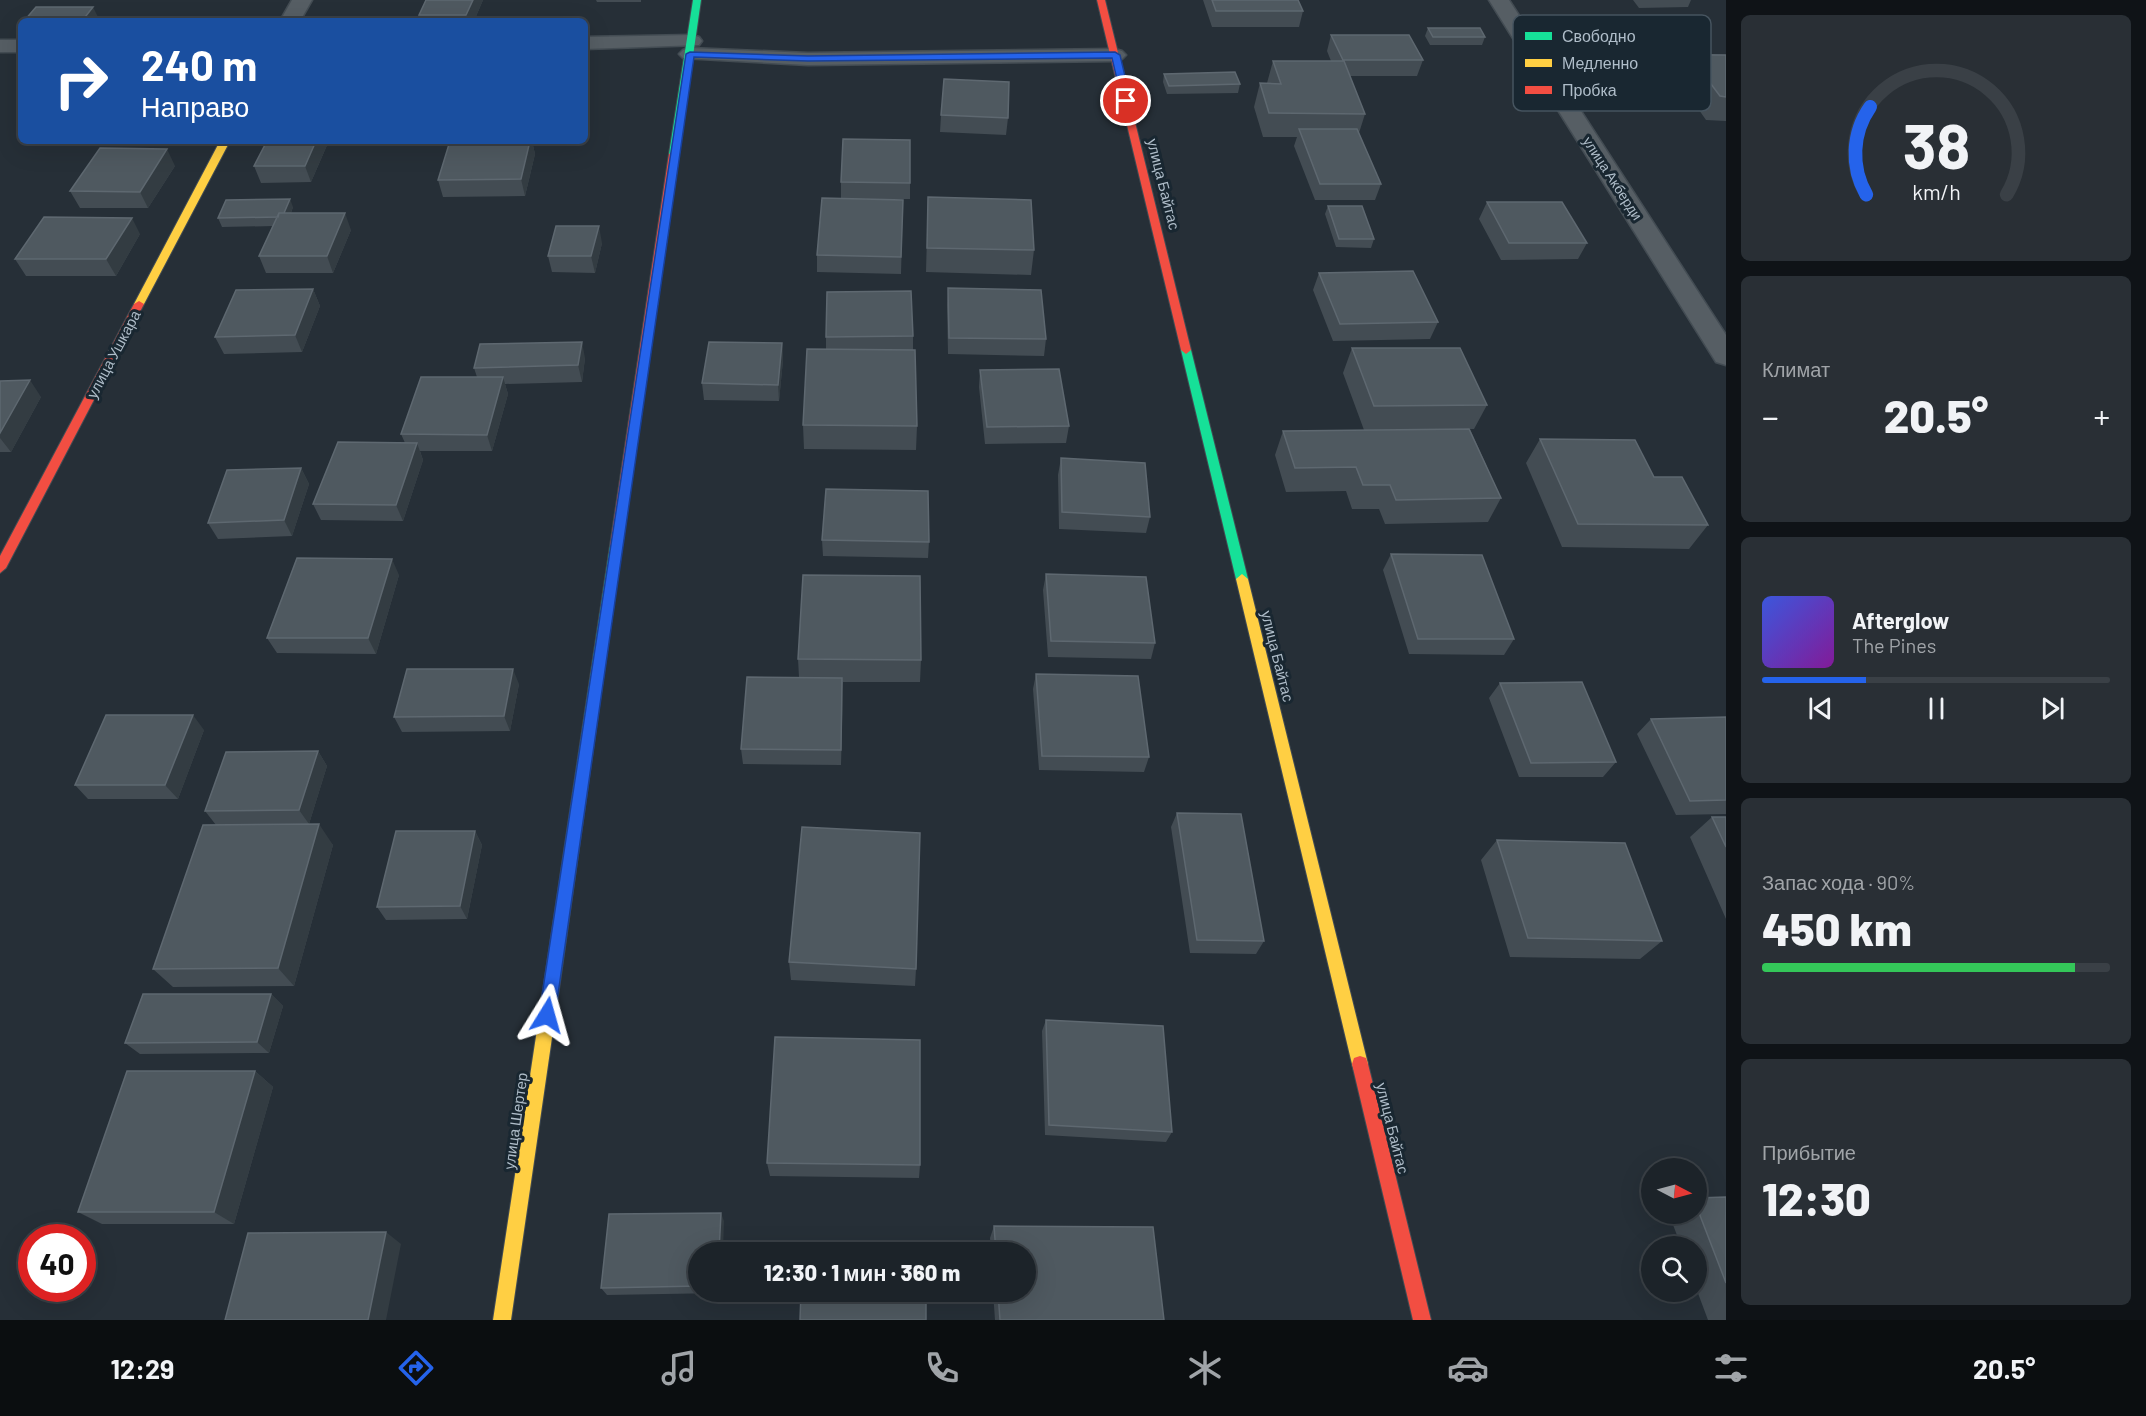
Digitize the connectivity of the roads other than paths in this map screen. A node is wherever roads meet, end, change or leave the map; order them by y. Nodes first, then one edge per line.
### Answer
1 (302, 0) edge
2 (697, 0) edge
3 (1101, 0) edge
4 (1499, 0) edge
5 (292, 18) edge
6 (1513, 22) edge
7 (588, 43) edge
8 (0, 46) edge
9 (18, 46) edge
10 (691, 48) junction
11 (1115, 55) junction
12 (1570, 111) edge
13 (223, 144) edge
14 (1726, 356) edge
15 (0, 568) edge
16 (502, 1320) edge
17 (1422, 1320) edge

1 - 5 street
2 - 10 street, улица Шертер
3 - 11 street, улица Байтас
4 - 6 street, улица Акберди
7 - 10 street
8 - 9 street
10 - 11 street
10 - 16 street, улица Шертер
11 - 17 street, улица Байтас
12 - 14 street, улица Акберди
13 - 15 street, улица Ушкара

